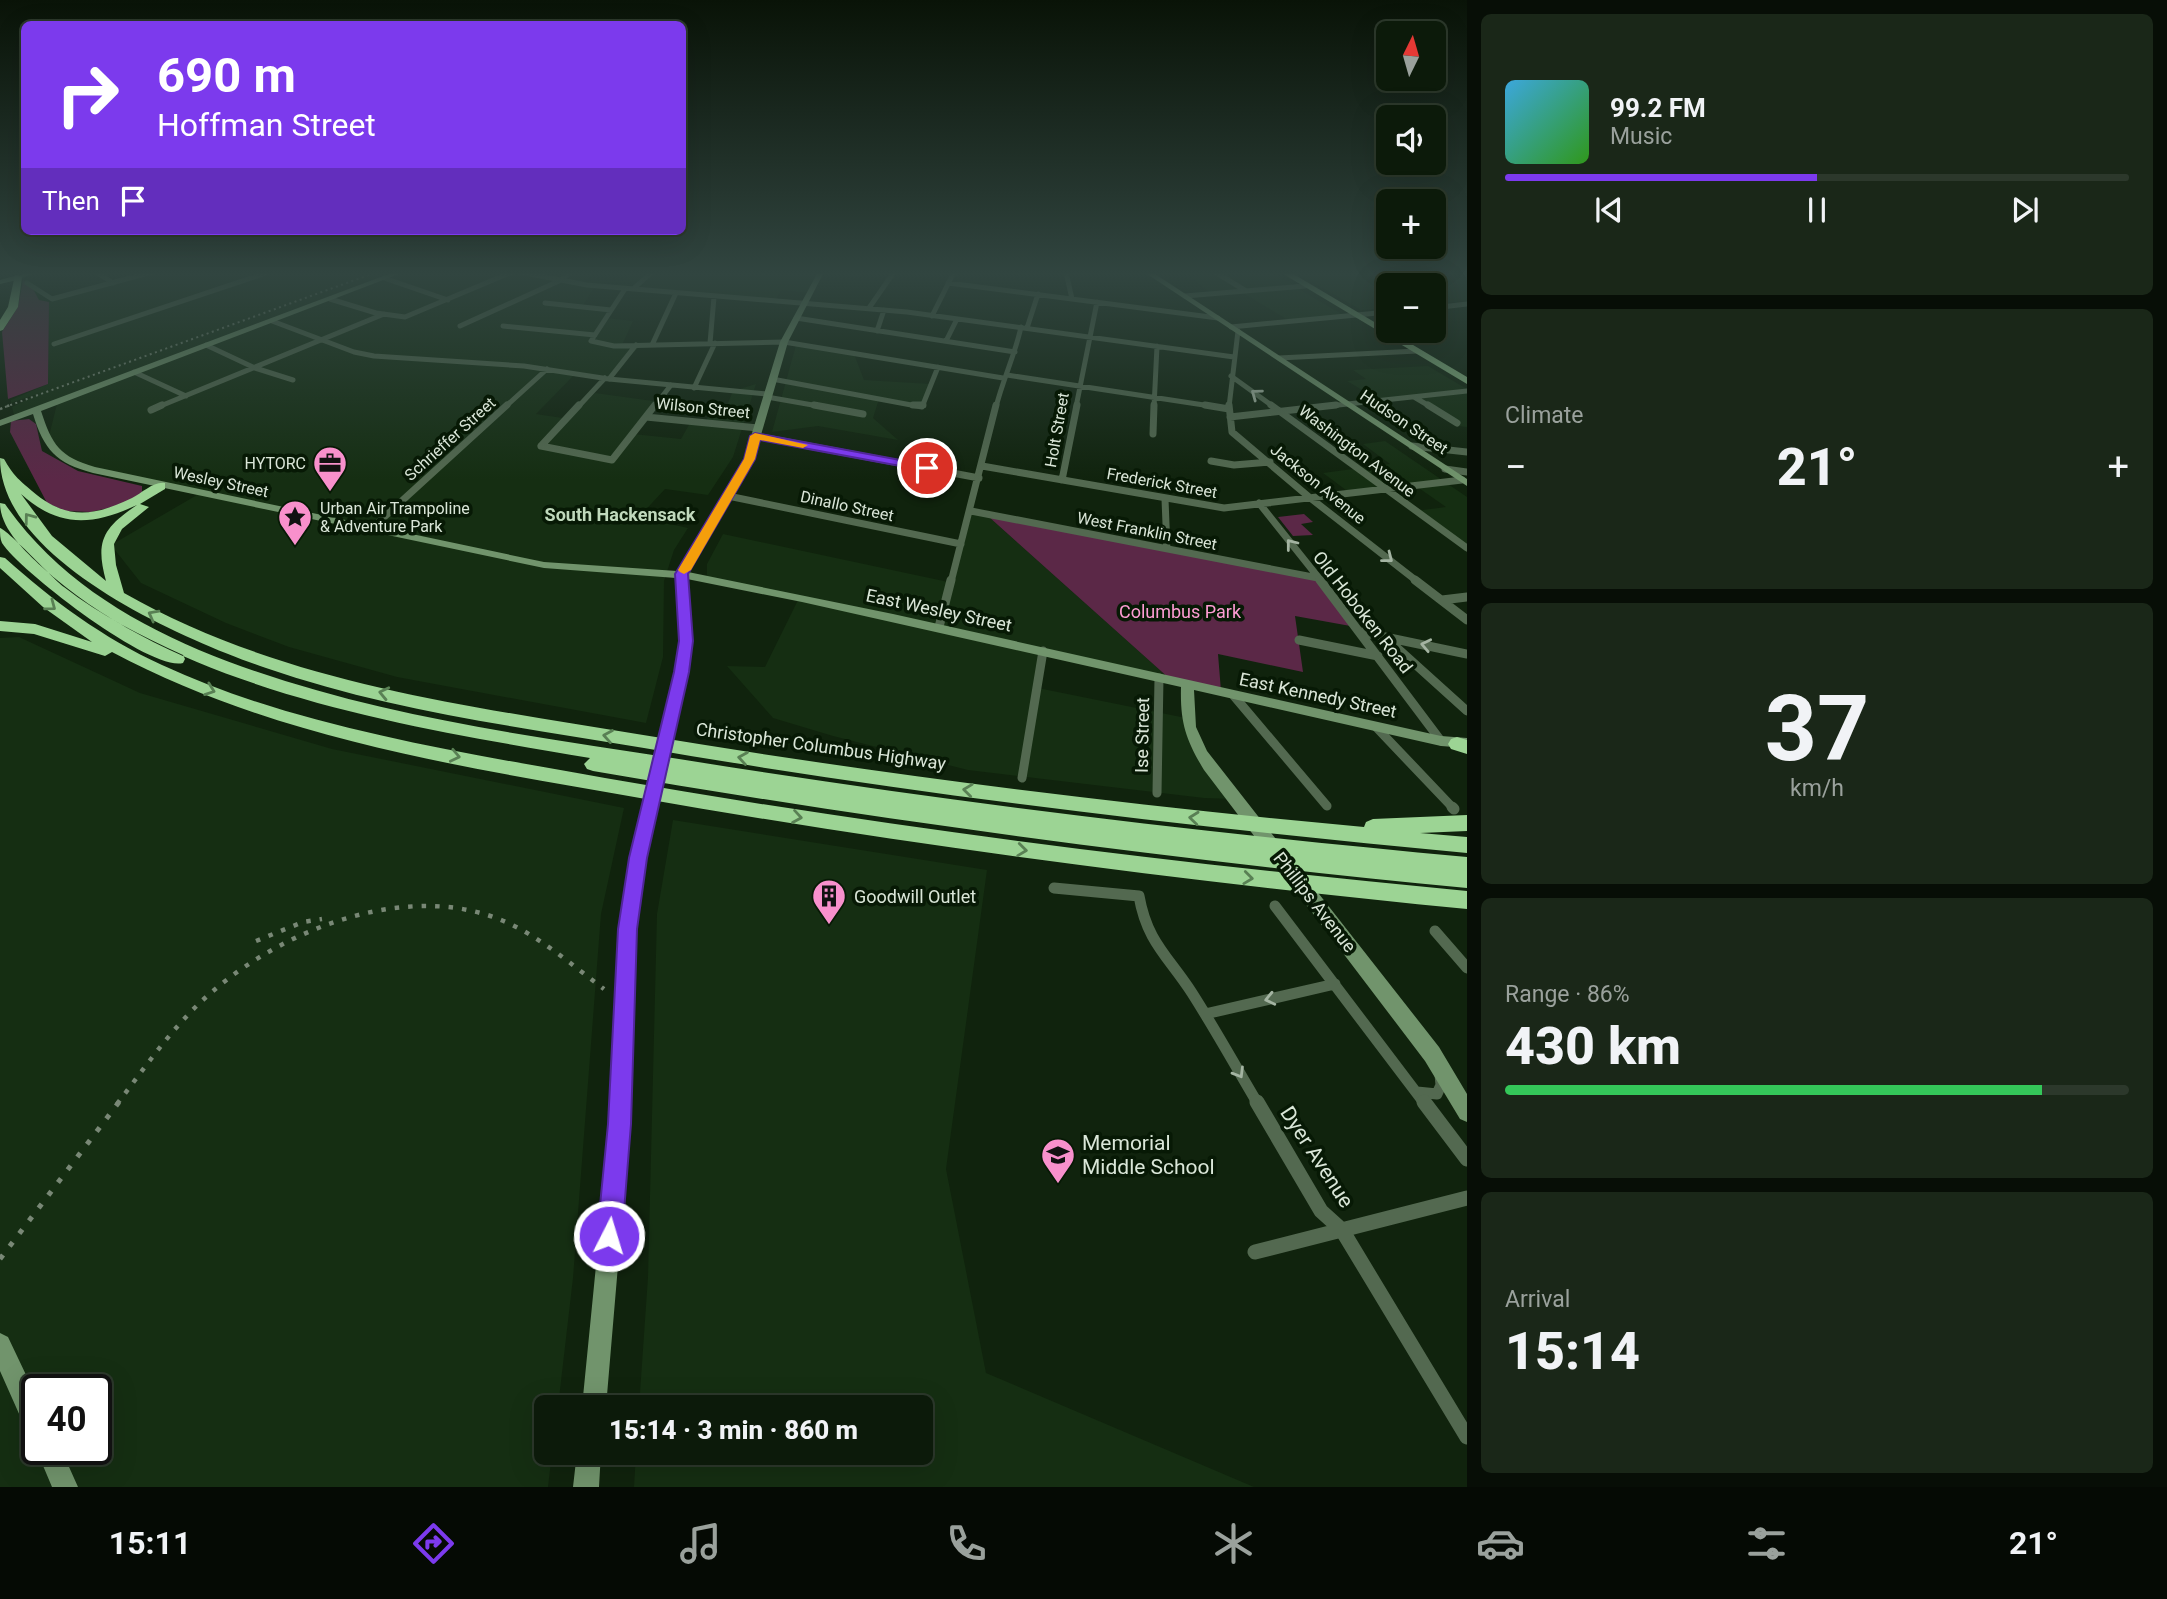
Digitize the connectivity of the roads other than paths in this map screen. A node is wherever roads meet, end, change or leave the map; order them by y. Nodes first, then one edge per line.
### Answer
1 (62, 341) edge
2 (216, 341) edge
3 (319, 341) edge
4 (327, 341) edge
5 (599, 341) edge
6 (654, 341) edge
7 (948, 341) edge
8 (1019, 341) edge
9 (1089, 341) edge
10 (1123, 341) edge
11 (1234, 341) edge
12 (1253, 341) edge
13 (1400, 341) edge
14 (784, 342) junction
15 (712, 343) junction
16 (54, 344) dead end
17 (206, 345) junction
18 (636, 345) junction
19 (652, 345) junction
20 (1157, 346) junction
21 (1416, 351) junction
22 (1015, 352) junction
23 (1234, 356) junction
24 (1279, 358) junction
25 (255, 368) junction
26 (938, 368) junction
27 (547, 369) junction
28 (134, 372) junction
29 (1005, 376) junction
30 (1231, 376) junction
31 (607, 378) junction
32 (772, 379) junction
33 (293, 380) dead end
34 (1467, 381) edge
35 (671, 386) junction
36 (1079, 386) junction
37 (694, 388) junction
38 (1467, 391) edge
39 (186, 396) junction
40 (767, 396) junction
41 (1414, 397) junction
42 (1155, 398) junction
43 (1349, 404) junction
44 (36, 409) junction
45 (151, 410) dead end
46 (1280, 412) junction
47 (1229, 413) junction
48 (863, 414) dead end
49 (646, 417) junction
50 (0, 423) edge
51 (1457, 423) dead end
52 (757, 432) junction
53 (1153, 434) dead end
54 (1412, 446) junction
55 (1467, 452) edge
56 (1212, 461) dead end
57 (1270, 462) junction
58 (982, 466) junction
59 (2, 467) edge
60 (979, 478) junction
61 (1465, 478) edge
62 (1062, 480) junction
63 (167, 487) junction
64 (1382, 488) junction
65 (728, 496) junction
66 (1309, 497) junction
67 (1166, 499) junction
68 (1259, 503) junction
69 (0, 507) edge
70 (971, 510) junction
71 (371, 529) junction
72 (0, 532) edge
73 (961, 544) junction
74 (1467, 548) edge
75 (1167, 549) junction
76 (0, 561) edge
77 (681, 574) junction
78 (1318, 578) junction
79 (117, 595) junction
80 (1467, 597) edge
81 (1442, 600) junction
82 (1467, 620) edge
83 (0, 626) edge
84 (939, 627) junction
85 (1361, 632) junction
86 (1385, 637) junction
87 (1299, 640) dead end
88 (1043, 651) junction
89 (1467, 654) edge
90 (1378, 656) junction
91 (147, 664) junction
92 (1159, 678) junction
93 (1188, 685) junction
94 (1234, 696) junction
95 (1467, 711) edge
96 (1376, 727) junction
97 (1460, 742) edge
98 (1022, 778) dead end
99 (1157, 793) dead end
100 (1327, 806) dead end
101 (1461, 816) edge
102 (1310, 830) junction
103 (1467, 845) edge
104 (1467, 865) edge
105 (1467, 879) edge
106 (1054, 888) dead end
107 (1441, 897) junction
108 (1467, 900) edge
109 (1467, 905) edge
110 (1275, 906) dead end
111 (1435, 931) dead end
112 (1467, 968) edge
113 (1335, 984) junction
114 (1205, 1014) junction
115 (1433, 1054) junction
116 (1417, 1092) junction
117 (1467, 1112) edge
118 (1467, 1159) edge
119 (1467, 1198) edge
120 (1342, 1230) junction
121 (1255, 1252) dead end
122 (0, 1345) edge
123 (21, 1390) edge
124 (595, 1395) edge
125 (1467, 1437) edge
126 (55, 1465) edge
127 (588, 1465) edge
128 (65, 1487) edge
129 (586, 1487) edge

1 - 16 street
2 - 17 street
3 - 25 street
4 - 27 street
5 - 18 street
6 - 19 street
7 - 22 street
8 - 22 street
9 - 36 street, Holt Street
10 - 20 street
11 - 23 street
12 - 24 street, Hudson Street
13 - 21 main road
14 - 15 street
14 - 26 street
14 - 32 street
15 - 19 street
15 - 37 street
17 - 25 street
17 - 28 street
18 - 19 street
18 - 31 street
20 - 23 street
20 - 42 street
21 - 24 street
21 - 34 main road
22 - 29 street
23 - 30 street
24 - 43 street, Hudson Street
25 - 33 street
25 - 39 street
26 - 29 street
26 - 32 street
27 - 31 street
27 - 71 street, Schrieffer Street
28 - 39 street
28 - 44 street
29 - 36 street
29 - 58 street
46 -> 30 street, Washington Avenue
30 - 47 street
31 - 35 street
31 - 49 street
32 - 40 street
35 - 37 street
35 - 49 street
36 - 42 street
36 - 62 street, Holt Street
37 - 40 street
38 - 41 street
39 - 45 street
40 - 48 street
40 - 52 street
41 - 43 street
41 - 51 street
42 - 47 street
42 - 53 street
43 - 46 street
43 - 54 street, Hudson Street
44 - 50 street
44 - 63 street, Wesley Street
46 - 47 street
46 - 64 street, Washington Avenue
47 - 57 street, Jackson Avenue
49 - 52 street, Wilson Street
52 - 60 street, Wilson Street
52 - 65 street
54 - 55 street
54 - 61 street, Hudson Street
56 - 57 street
57 - 66 street, Jackson Avenue
58 - 60 street
58 - 62 street, Frederick Street
59 - 63 highway
79 -> 59 highway, Christopher Columbus Highway
60 - 70 street
61 - 64 street, Frederick Street
62 - 67 street, Frederick Street
63 - 71 street, Wesley Street
63 - 79 highway
64 - 66 street, Frederick Street
64 - 74 street, Washington Avenue
65 - 73 street, Dinallo Street
65 - 77 street
66 - 68 street, Frederick Street
66 -> 81 street, Jackson Avenue
67 - 68 street, Frederick Street
67 - 75 street
78 -> 68 street, Old Hoboken Road
69 - 104 highway
70 - 73 street
70 - 75 street, West Franklin Street
71 - 77 street, Wesley Street
72 - 105 highway
73 - 84 street
75 - 78 street, West Franklin Street
76 -> 91 highway
77 - 84 street, East Wesley Street
77 - 124 street
78 - 85 street, Old Hoboken Road
102 -> 79 highway, Christopher Columbus Highway
80 - 81 street
81 - 82 street, Jackson Avenue
83 - 91 highway
84 - 88 street, East Wesley Street
85 - 86 street
85 - 90 street, Old Hoboken Road
89 -> 86 street
86 - 95 street
87 - 90 street
88 - 92 street, East Wesley Street
88 - 98 street
90 - 97 street, Old Hoboken Road
91 -> 107 highway
92 - 93 street, East Wesley Street
92 - 99 street, Ise Street
93 - 94 street, East Kennedy Street
93 - 115 street, Phillips Avenue
94 - 96 street, East Kennedy Street
94 - 100 street
96 - 97 street, East Kennedy Street
96 - 101 street
101 - 102 highway
102 - 103 highway, Christopher Columbus Highway
106 - 114 street, Dyer Avenue
107 - 108 highway
107 - 109 highway
110 - 113 street, Phillips Avenue
111 - 112 street
113 -> 114 street
113 - 116 street, Phillips Avenue
114 -> 120 street, Dyer Avenue
115 - 116 street
115 - 117 street, Phillips Avenue
116 - 118 street, Phillips Avenue
119 - 120 street
120 - 121 street
120 - 125 street, Dyer Avenue
122 - 123 street
126 - 128 street
127 - 129 street

